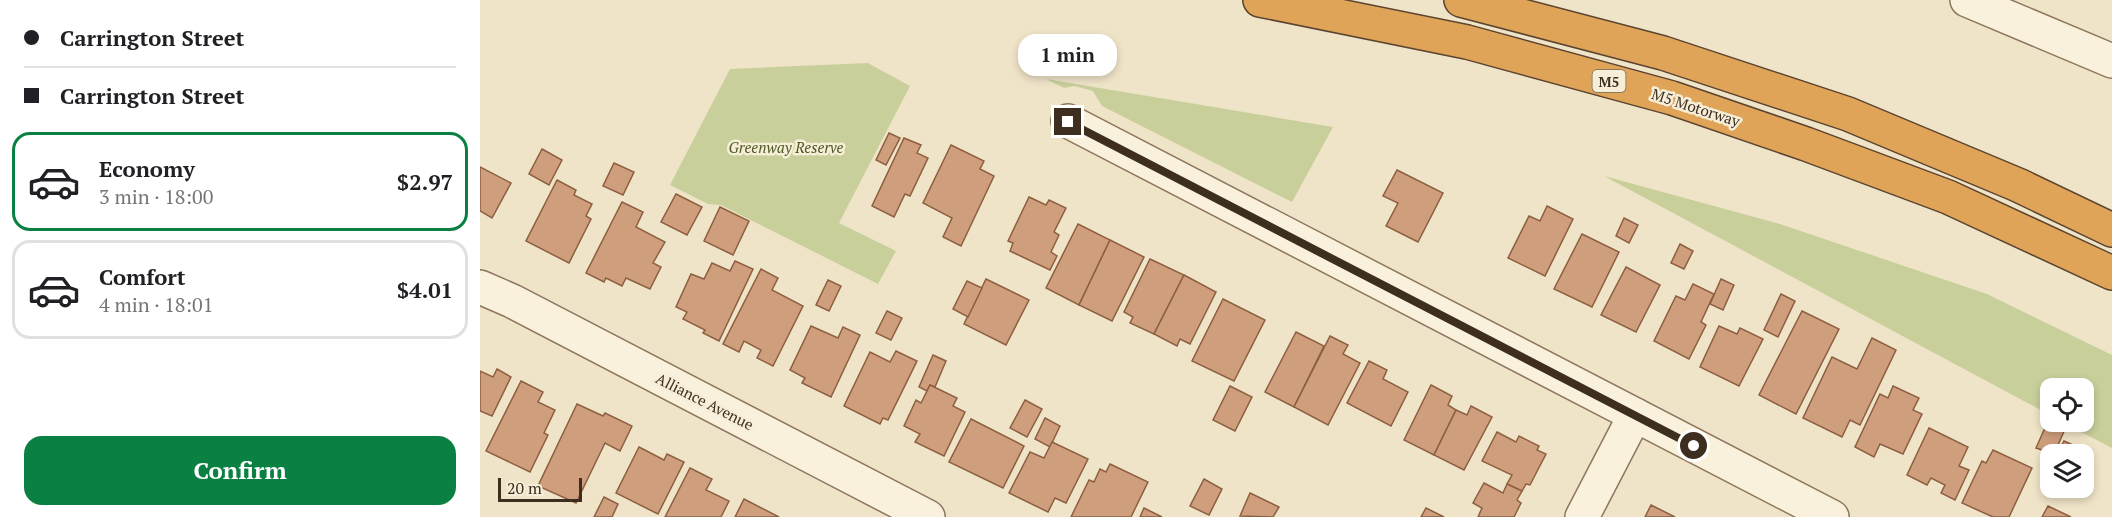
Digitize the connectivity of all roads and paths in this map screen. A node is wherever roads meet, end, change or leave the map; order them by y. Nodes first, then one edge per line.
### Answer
1 (1260, 0) edge
2 (1461, 0) edge
3 (1967, 0) edge
4 (2112, 61) edge
5 (1068, 122) dead end
6 (2112, 230) edge
7 (2112, 273) edge
8 (480, 287) edge
9 (1635, 416) junction
10 (928, 517) edge
11 (1582, 517) edge
12 (1833, 517) edge

1 - 7 highway, M5 Motorway / M5
2 - 6 highway
3 - 4 street
5 - 9 street
8 - 10 street, Alliance Avenue
9 - 11 street
9 - 12 street

